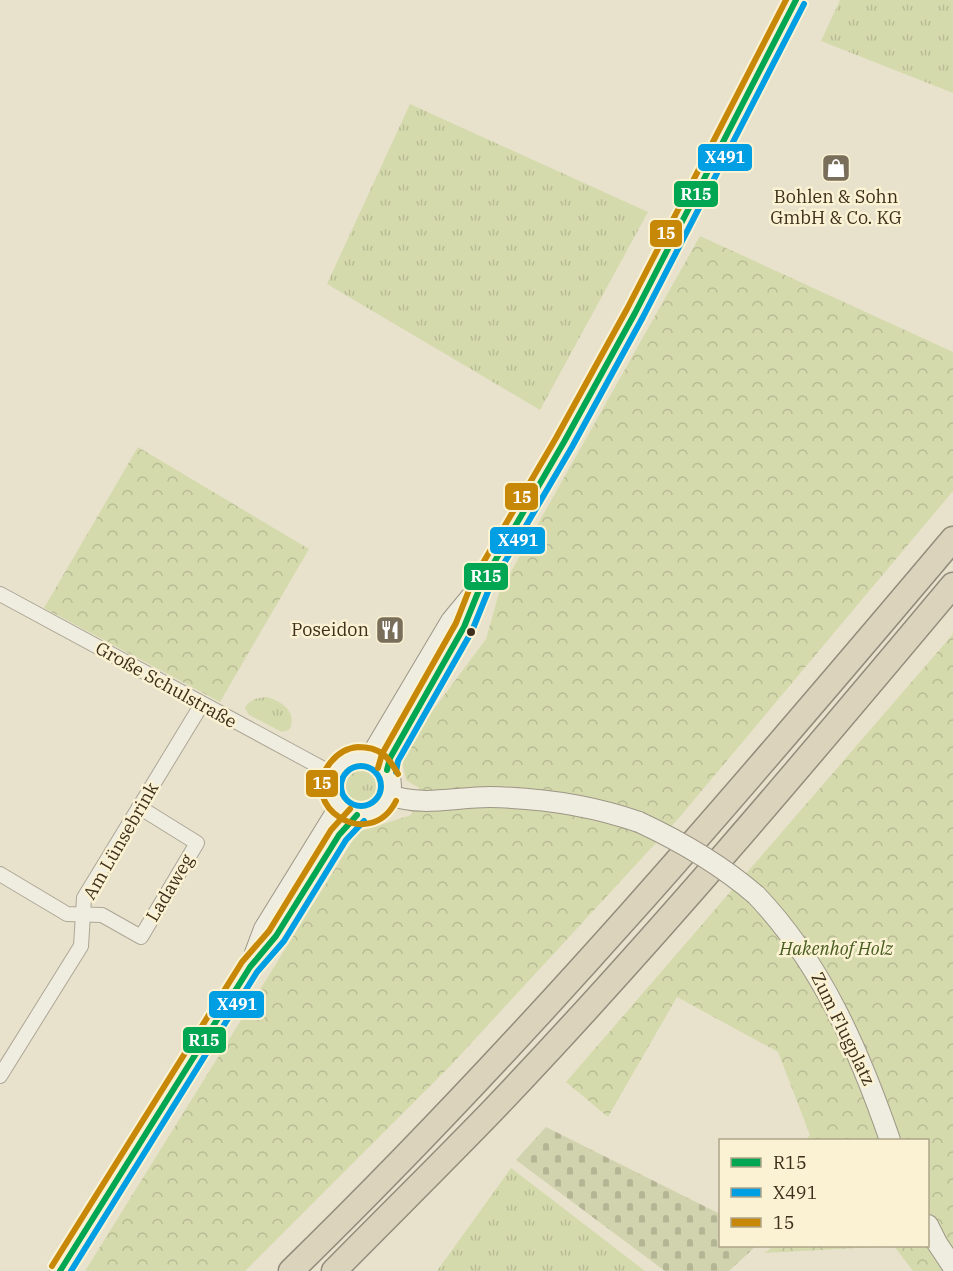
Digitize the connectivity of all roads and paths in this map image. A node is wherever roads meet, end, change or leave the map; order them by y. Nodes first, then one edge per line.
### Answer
1 (796, 0) edge
2 (953, 539) edge
3 (481, 585) junction
4 (953, 585) edge
5 (0, 594) edge
6 (202, 704) junction
7 (367, 756) junction
8 (387, 770) junction
9 (333, 774) junction
10 (389, 795) junction
11 (337, 804) junction
12 (139, 807) junction
13 (357, 815) junction
14 (0, 874) edge
15 (83, 915) junction
16 (250, 967) junction
17 (0, 1076) edge
18 (890, 1139) edge
19 (929, 1229) edge
20 (953, 1267) edge
21 (60, 1271) edge
22 (291, 1271) edge
23 (334, 1271) edge

1 - 3 street
2 - 22 highway
3 - 7 street
3 - 8 street
4 - 23 highway
5 - 6 street, Große Schulstraße
6 - 9 street, Große Schulstraße
6 - 12 street, Am Lünsebrink
7 - 8 street
7 - 9 street
8 - 10 street
9 - 11 street
10 - 13 street
10 - 18 street, Zum Flugplatz, bridge
11 - 13 street
11 - 16 street
12 - 15 street, Am Lünsebrink
12 - 15 street, Ladaweg
13 - 16 street
14 - 15 street
15 - 17 street, Am Lünsebrink
16 - 21 street
19 - 20 street

